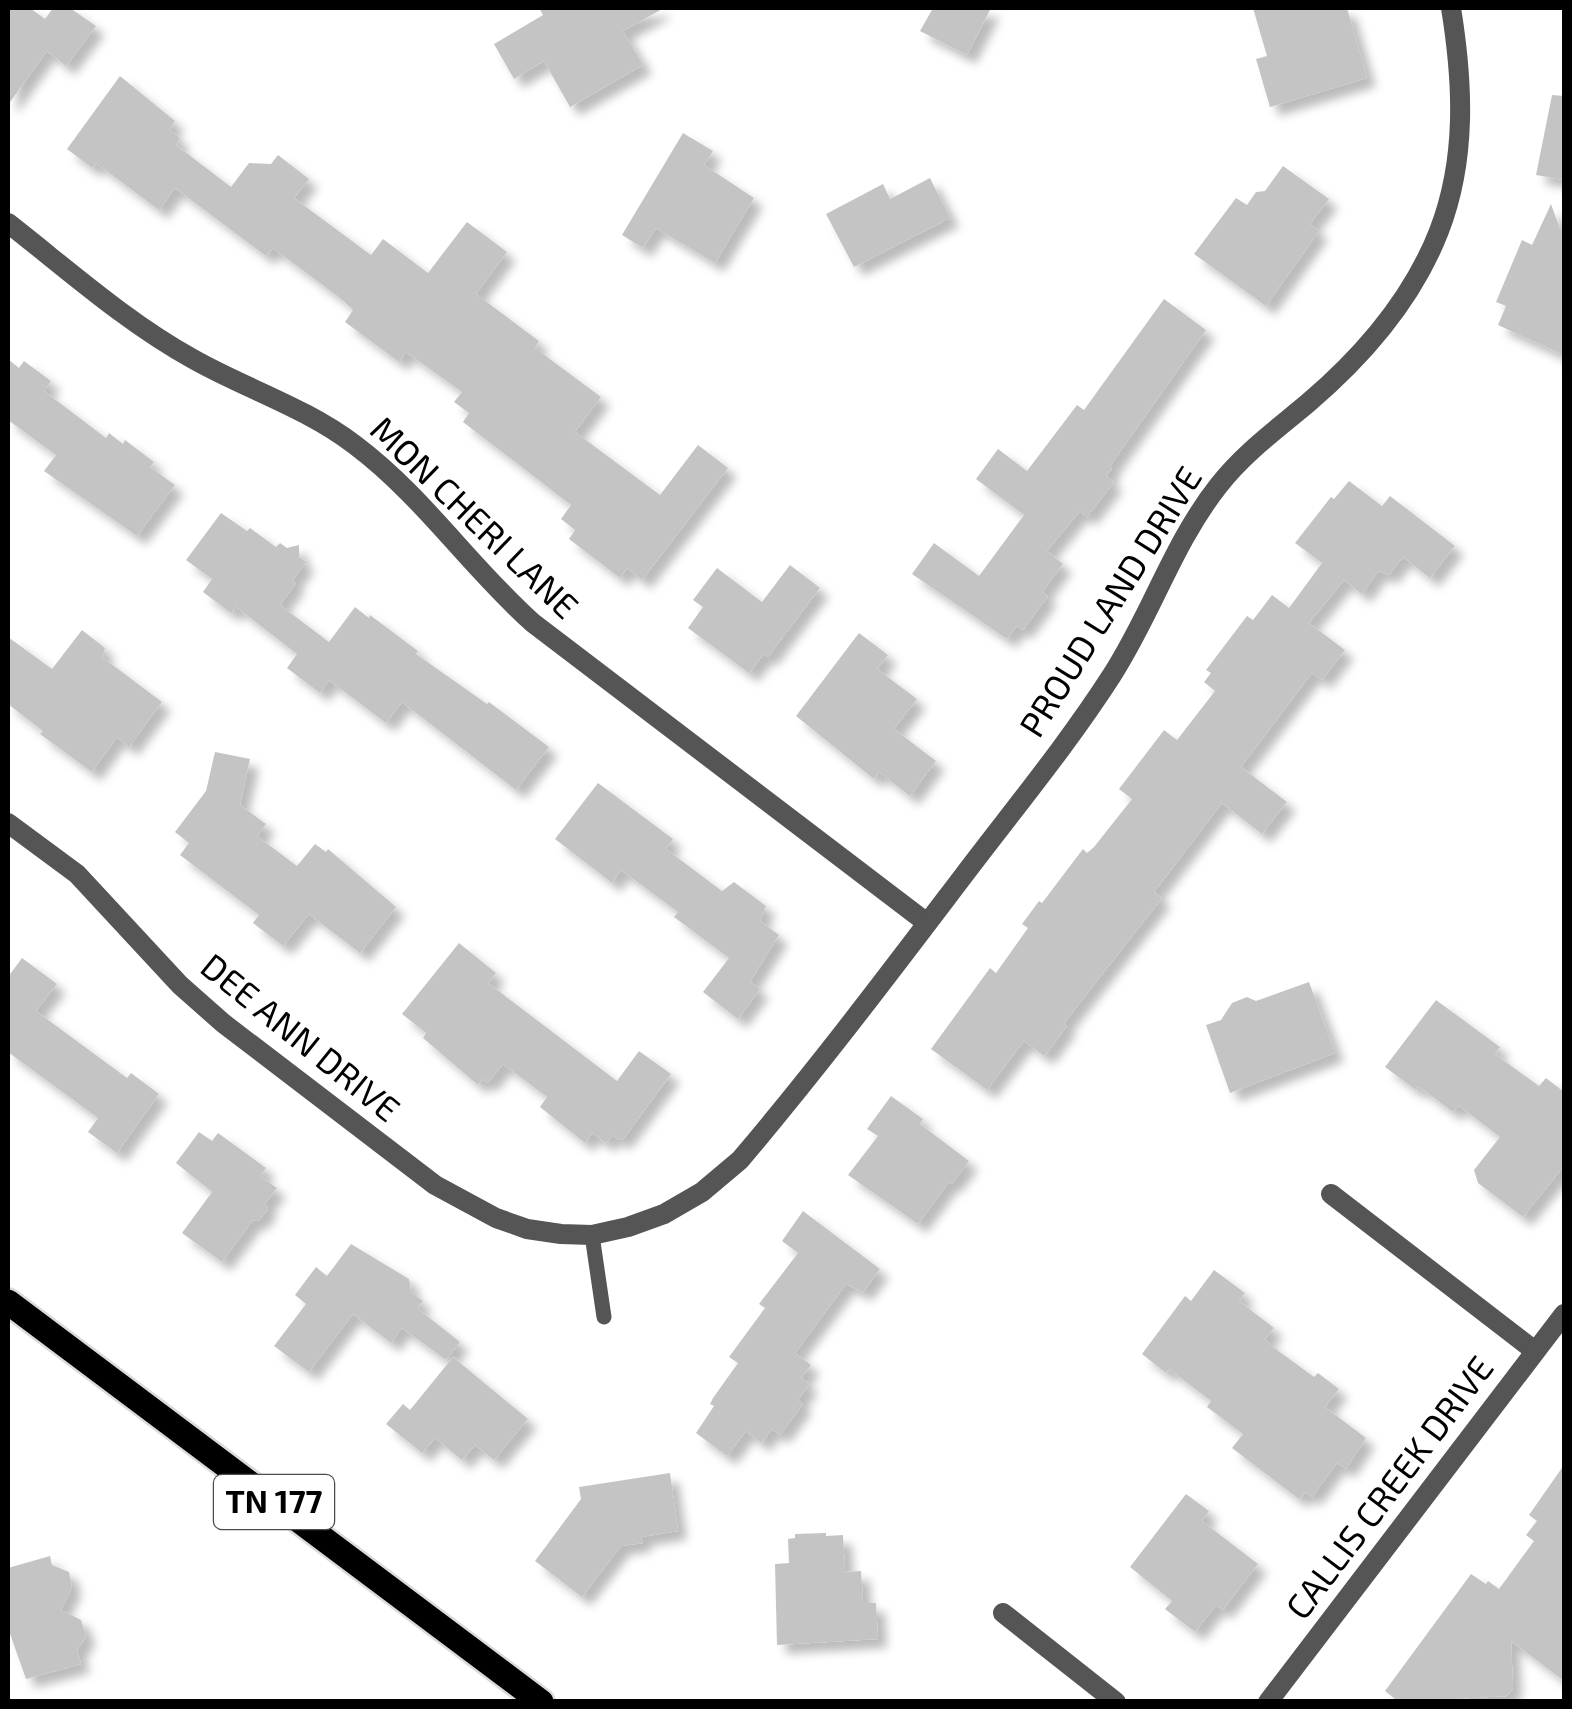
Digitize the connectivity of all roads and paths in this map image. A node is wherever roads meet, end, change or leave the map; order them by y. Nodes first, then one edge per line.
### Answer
1 (1451, 8) edge
2 (8, 223) edge
3 (8, 822) edge
4 (927, 923) junction
5 (1331, 1194) dead end
6 (592, 1235) junction
7 (8, 1302) edge
8 (1564, 1314) edge
9 (604, 1318) dead end
10 (1535, 1351) junction
11 (1003, 1613) dead end
12 (541, 1702) edge
13 (1116, 1702) edge
14 (1268, 1702) edge

1 - 4 street, PROUD LAND DRIVE
2 - 4 street, MON CHERI LANE
3 - 6 street, DEE ANN DRIVE
4 - 6 street, PROUD LAND DRIVE
5 - 10 street
6 - 9 lane
7 - 12 main road, TN 177
8 - 10 street, CALLIS CREEK DRIVE
10 - 14 street, CALLIS CREEK DRIVE
11 - 13 street

